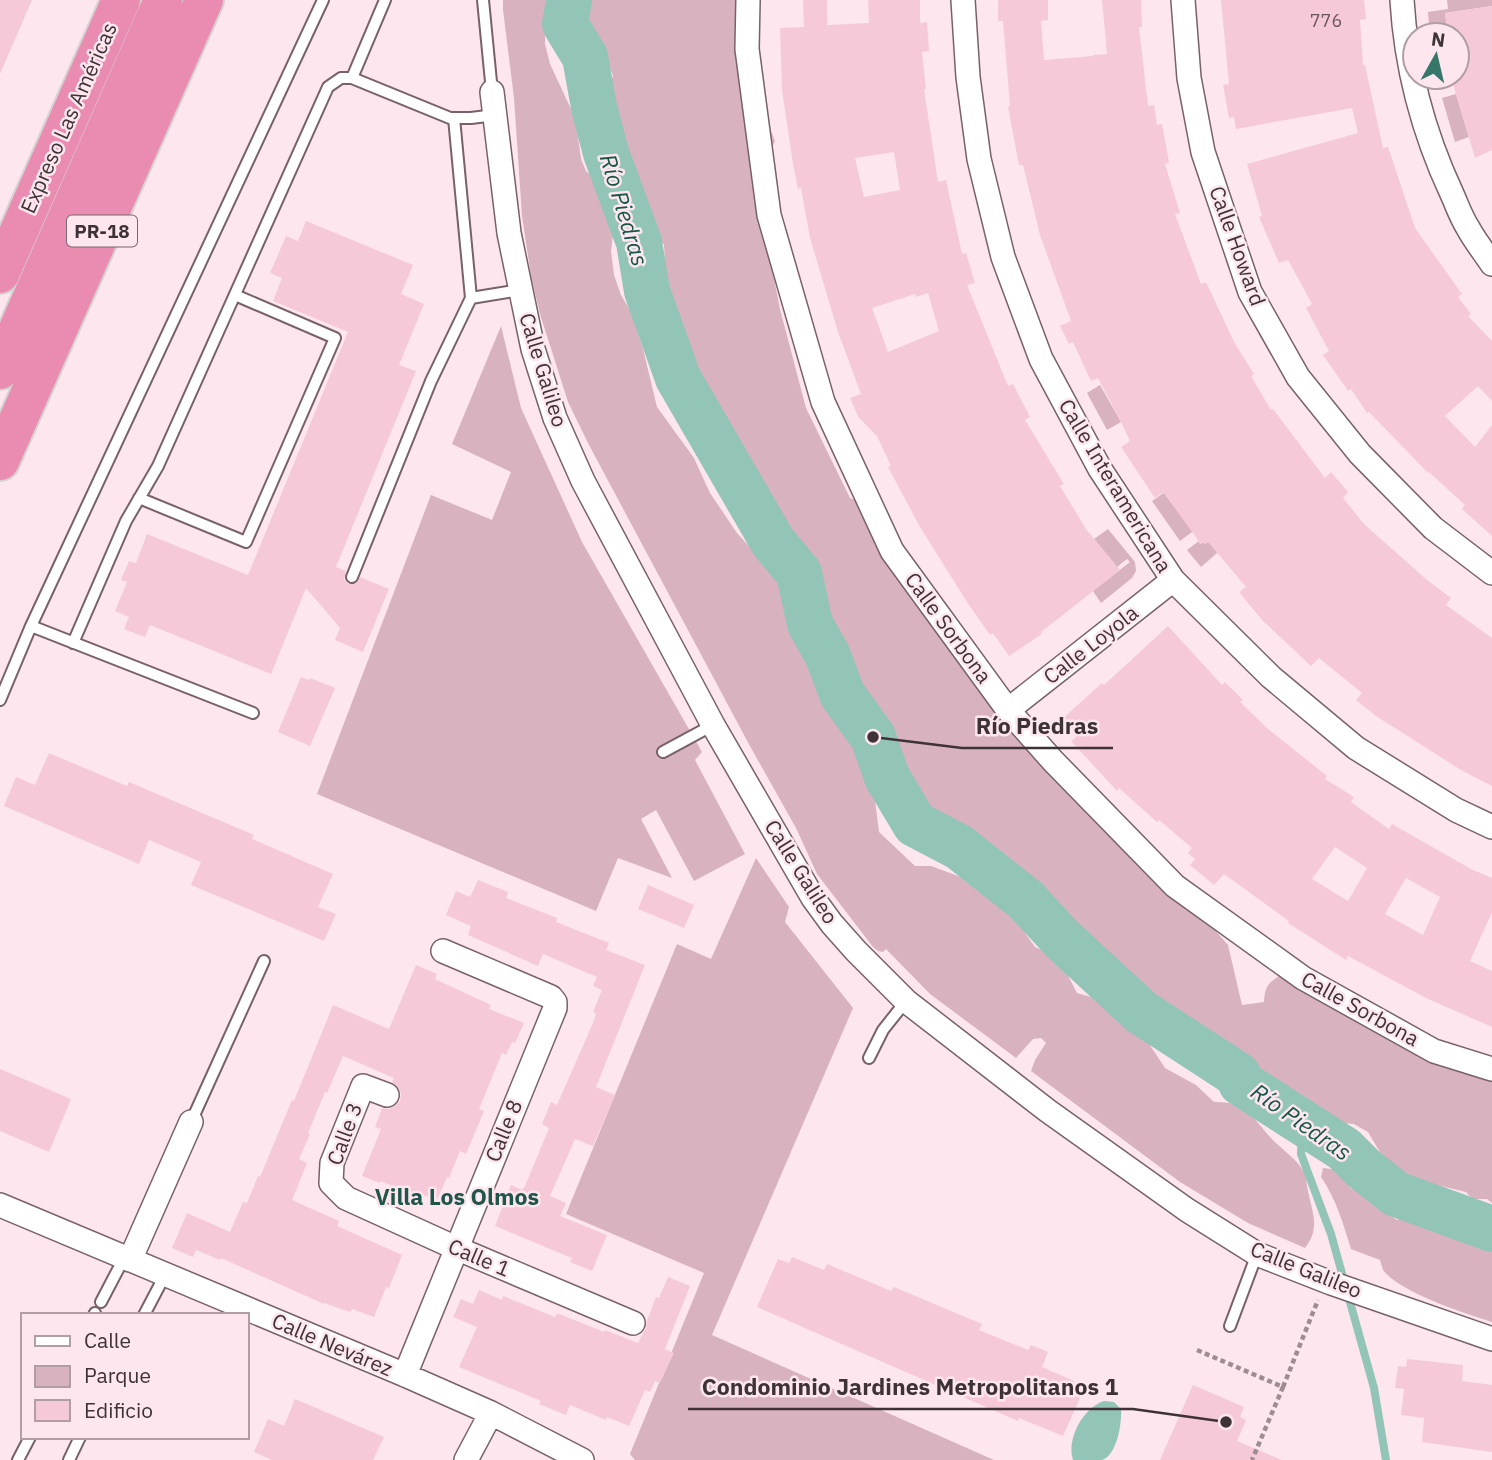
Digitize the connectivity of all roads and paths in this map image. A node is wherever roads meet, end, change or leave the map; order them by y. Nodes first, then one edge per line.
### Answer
1 (121, 0) edge
2 (163, 0) edge
3 (204, 0) edge
4 (323, 0) edge
5 (385, 0) edge
6 (483, 0) edge
7 (748, 0) edge
8 (963, 0) edge
9 (1183, 0) edge
10 (1402, 0) edge
11 (352, 78) junction
12 (493, 104) junction
13 (454, 118) junction
14 (1492, 264) edge
15 (0, 274) edge
16 (520, 290) junction
17 (235, 295) junction
18 (471, 298) junction
19 (0, 370) edge
20 (0, 461) edge
21 (139, 498) junction
22 (1492, 573) edge
23 (352, 577) dead end
24 (1173, 580) junction
25 (31, 626) junction
26 (73, 643) junction
27 (0, 700) edge
28 (1008, 710) junction
29 (253, 713) dead end
30 (713, 725) junction
31 (663, 752) dead end
32 (1492, 827) edge
33 (443, 951) dead end
34 (264, 961) dead end
35 (906, 1001) junction
36 (869, 1059) dead end
37 (1492, 1069) edge
38 (387, 1096) dead end
39 (191, 1122) joint
40 (331, 1183) joint
41 (0, 1205) edge
42 (456, 1248) junction
43 (1256, 1254) junction
44 (127, 1259) junction
45 (165, 1275) junction
46 (1325, 1290) junction
47 (101, 1302) dead end
48 (145, 1313) edge
49 (634, 1323) dead end
50 (1230, 1326) dead end
51 (1492, 1339) edge
52 (1197, 1350) dead end
53 (405, 1375) junction
54 (1283, 1387) junction
55 (491, 1413) junction
56 (29, 1439) edge
57 (79, 1439) edge
58 (18, 1460) edge
59 (69, 1460) edge
60 (466, 1460) edge
61 (582, 1460) edge
62 (1252, 1460) edge

1 - 15 highway, Expreso Las Américas
2 - 19 highway
3 - 20 highway, PR-18
4 - 25 lane
5 - 11 lane
6 - 12 lane
7 - 28 street, Calle Sorbona
8 - 24 street, Calle Interamericana
9 - 22 street, Calle Howard
10 - 14 street
11 - 13 lane
11 - 17 lane
12 - 13 lane
12 - 16 street, Calle Galileo
13 - 18 lane
16 - 18 lane
16 - 30 street, Calle Galileo
17 - 21 lane
17 - 21 lane
18 - 23 lane
21 - 26 lane
24 - 28 street, Calle Loyola
24 - 32 street, Calle Interamericana
25 - 26 lane
25 - 27 lane
26 - 29 lane
28 - 37 street, Calle Sorbona
30 - 31 lane
30 - 35 street, Calle Galileo
33 - 42 street, Calle 8
34 - 39 lane
35 - 36 lane
35 - 43 street, Calle Galileo
38 - 40 street, Calle 3
39 - 44 street
40 - 42 street, Calle 1
41 - 44 street, Calle Nevárez
42 - 49 street, Calle 1
42 - 53 street, Calle 8
43 - 46 street, Calle Galileo
43 - 50 lane
44 - 45 street, Calle Nevárez
44 - 47 lane
45 - 48 lane
45 - 53 street, Calle Nevárez
46 - 51 street, Calle Galileo
46 - 54 path
52 - 54 path
53 - 55 street, Calle Nevárez
54 - 62 path
55 - 60 street
55 - 61 street, Calle Nevárez
56 - 58 lane
57 - 59 lane

